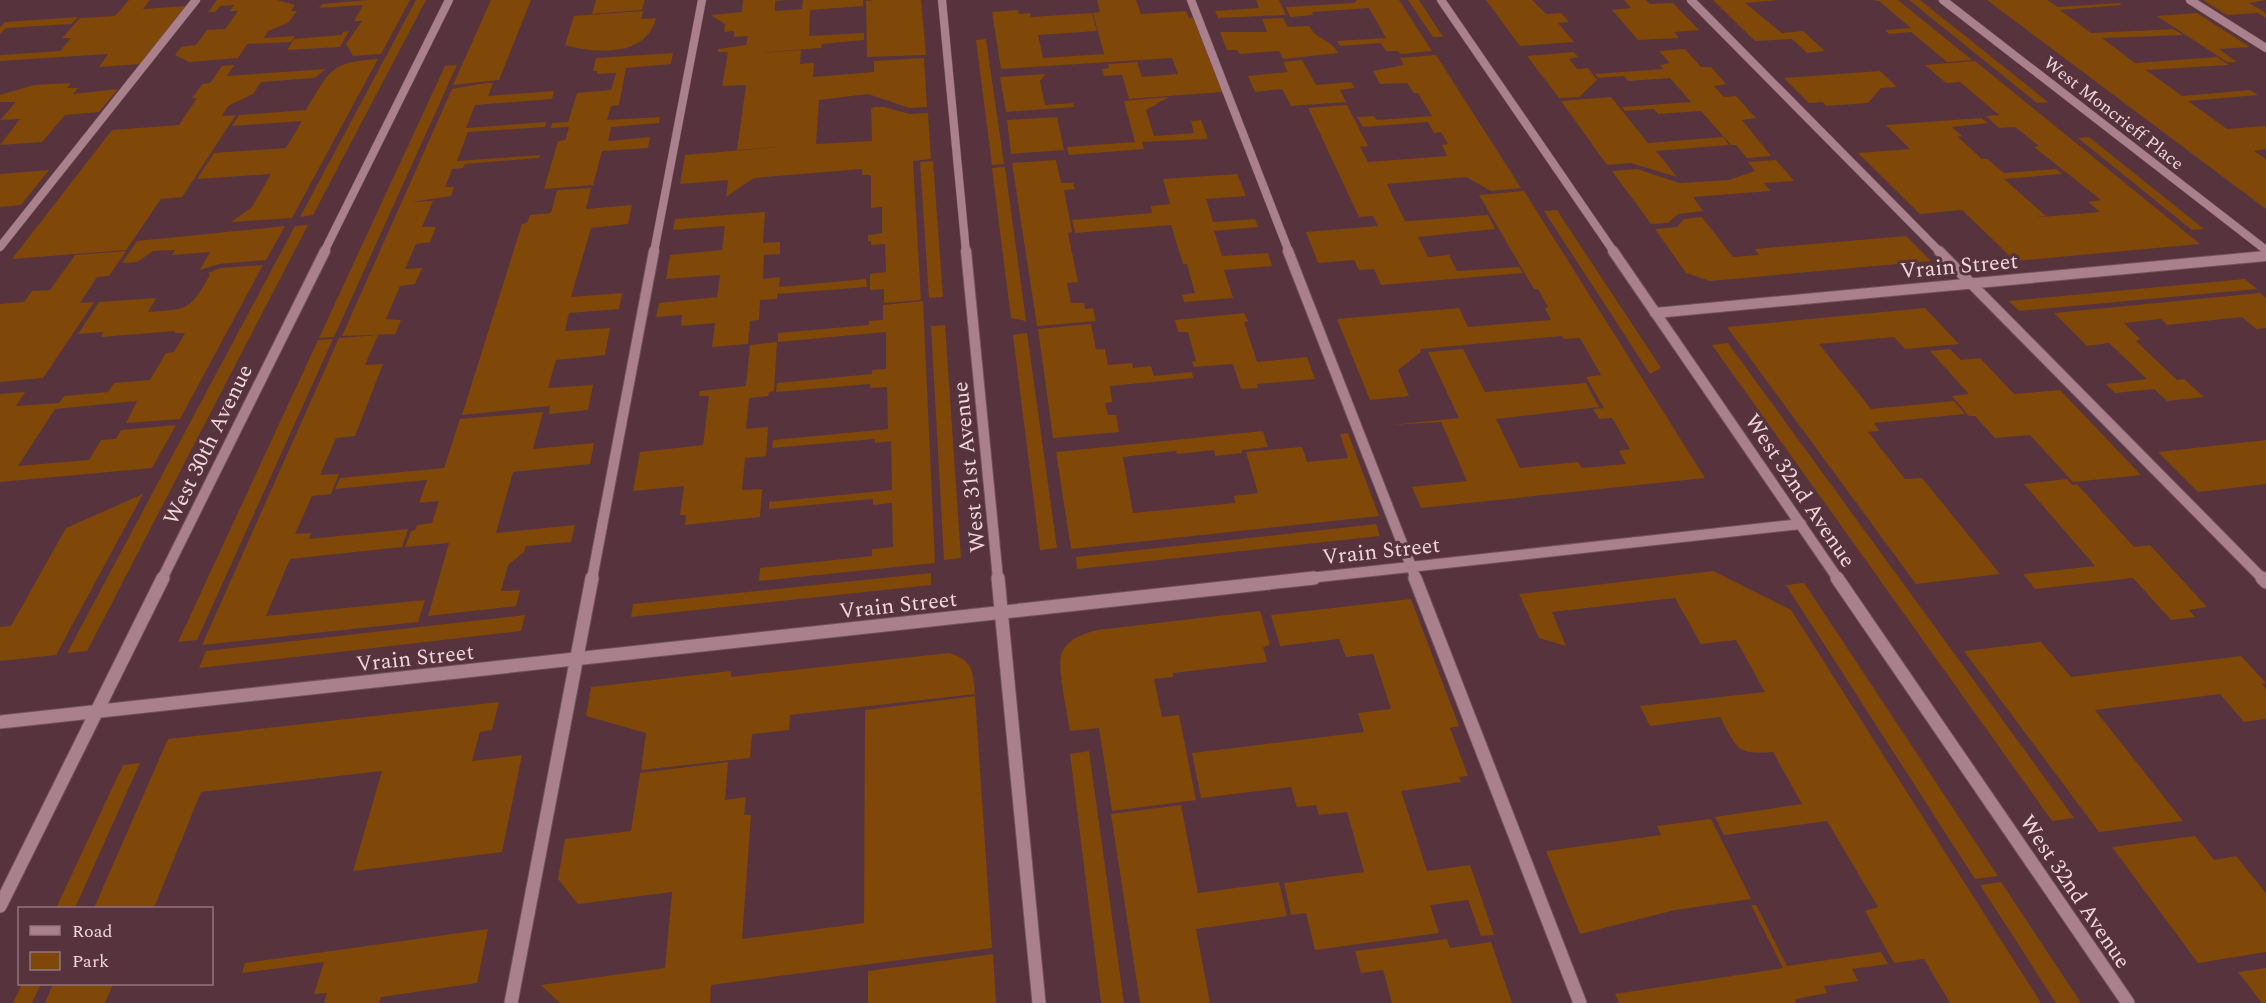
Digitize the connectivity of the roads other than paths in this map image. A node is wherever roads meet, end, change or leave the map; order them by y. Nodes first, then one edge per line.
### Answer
1 (196, 0) edge
2 (449, 0) edge
3 (702, 0) edge
4 (942, 0) edge
5 (1191, 0) edge
6 (1441, 0) edge
7 (1691, 0) edge
8 (1944, 0) edge
9 (2190, 0) edge
10 (2266, 48) edge
11 (0, 247) edge
12 (2266, 250) edge
13 (2266, 256) edge
14 (1971, 284) junction
15 (1655, 313) junction
16 (1801, 524) junction
17 (1411, 566) junction
18 (2266, 582) edge
19 (1002, 612) junction
20 (576, 658) junction
21 (97, 711) junction
22 (0, 722) edge
23 (0, 906) edge
24 (511, 1003) edge
25 (1039, 1003) edge
26 (1580, 1003) edge
27 (2128, 1003) edge

1 - 11 street
2 - 21 street, West 30th Avenue
3 - 20 street
4 - 19 street, West 31st Avenue
5 - 17 street
6 - 15 street, West 32nd Avenue
7 - 14 street
8 - 12 street, West Moncrieff Place
9 - 10 street
13 - 14 street, Vrain Street
14 - 15 street, Vrain Street
14 - 18 street
15 - 16 street, West 32nd Avenue
16 - 17 street, Vrain Street
16 - 27 street, West 32nd Avenue
17 - 19 street, Vrain Street
17 - 26 street
19 - 20 street, Vrain Street
19 - 25 street, West 31st Avenue
20 - 21 street, Vrain Street
20 - 24 street
21 - 22 street, Vrain Street
21 - 23 street, West 30th Avenue

